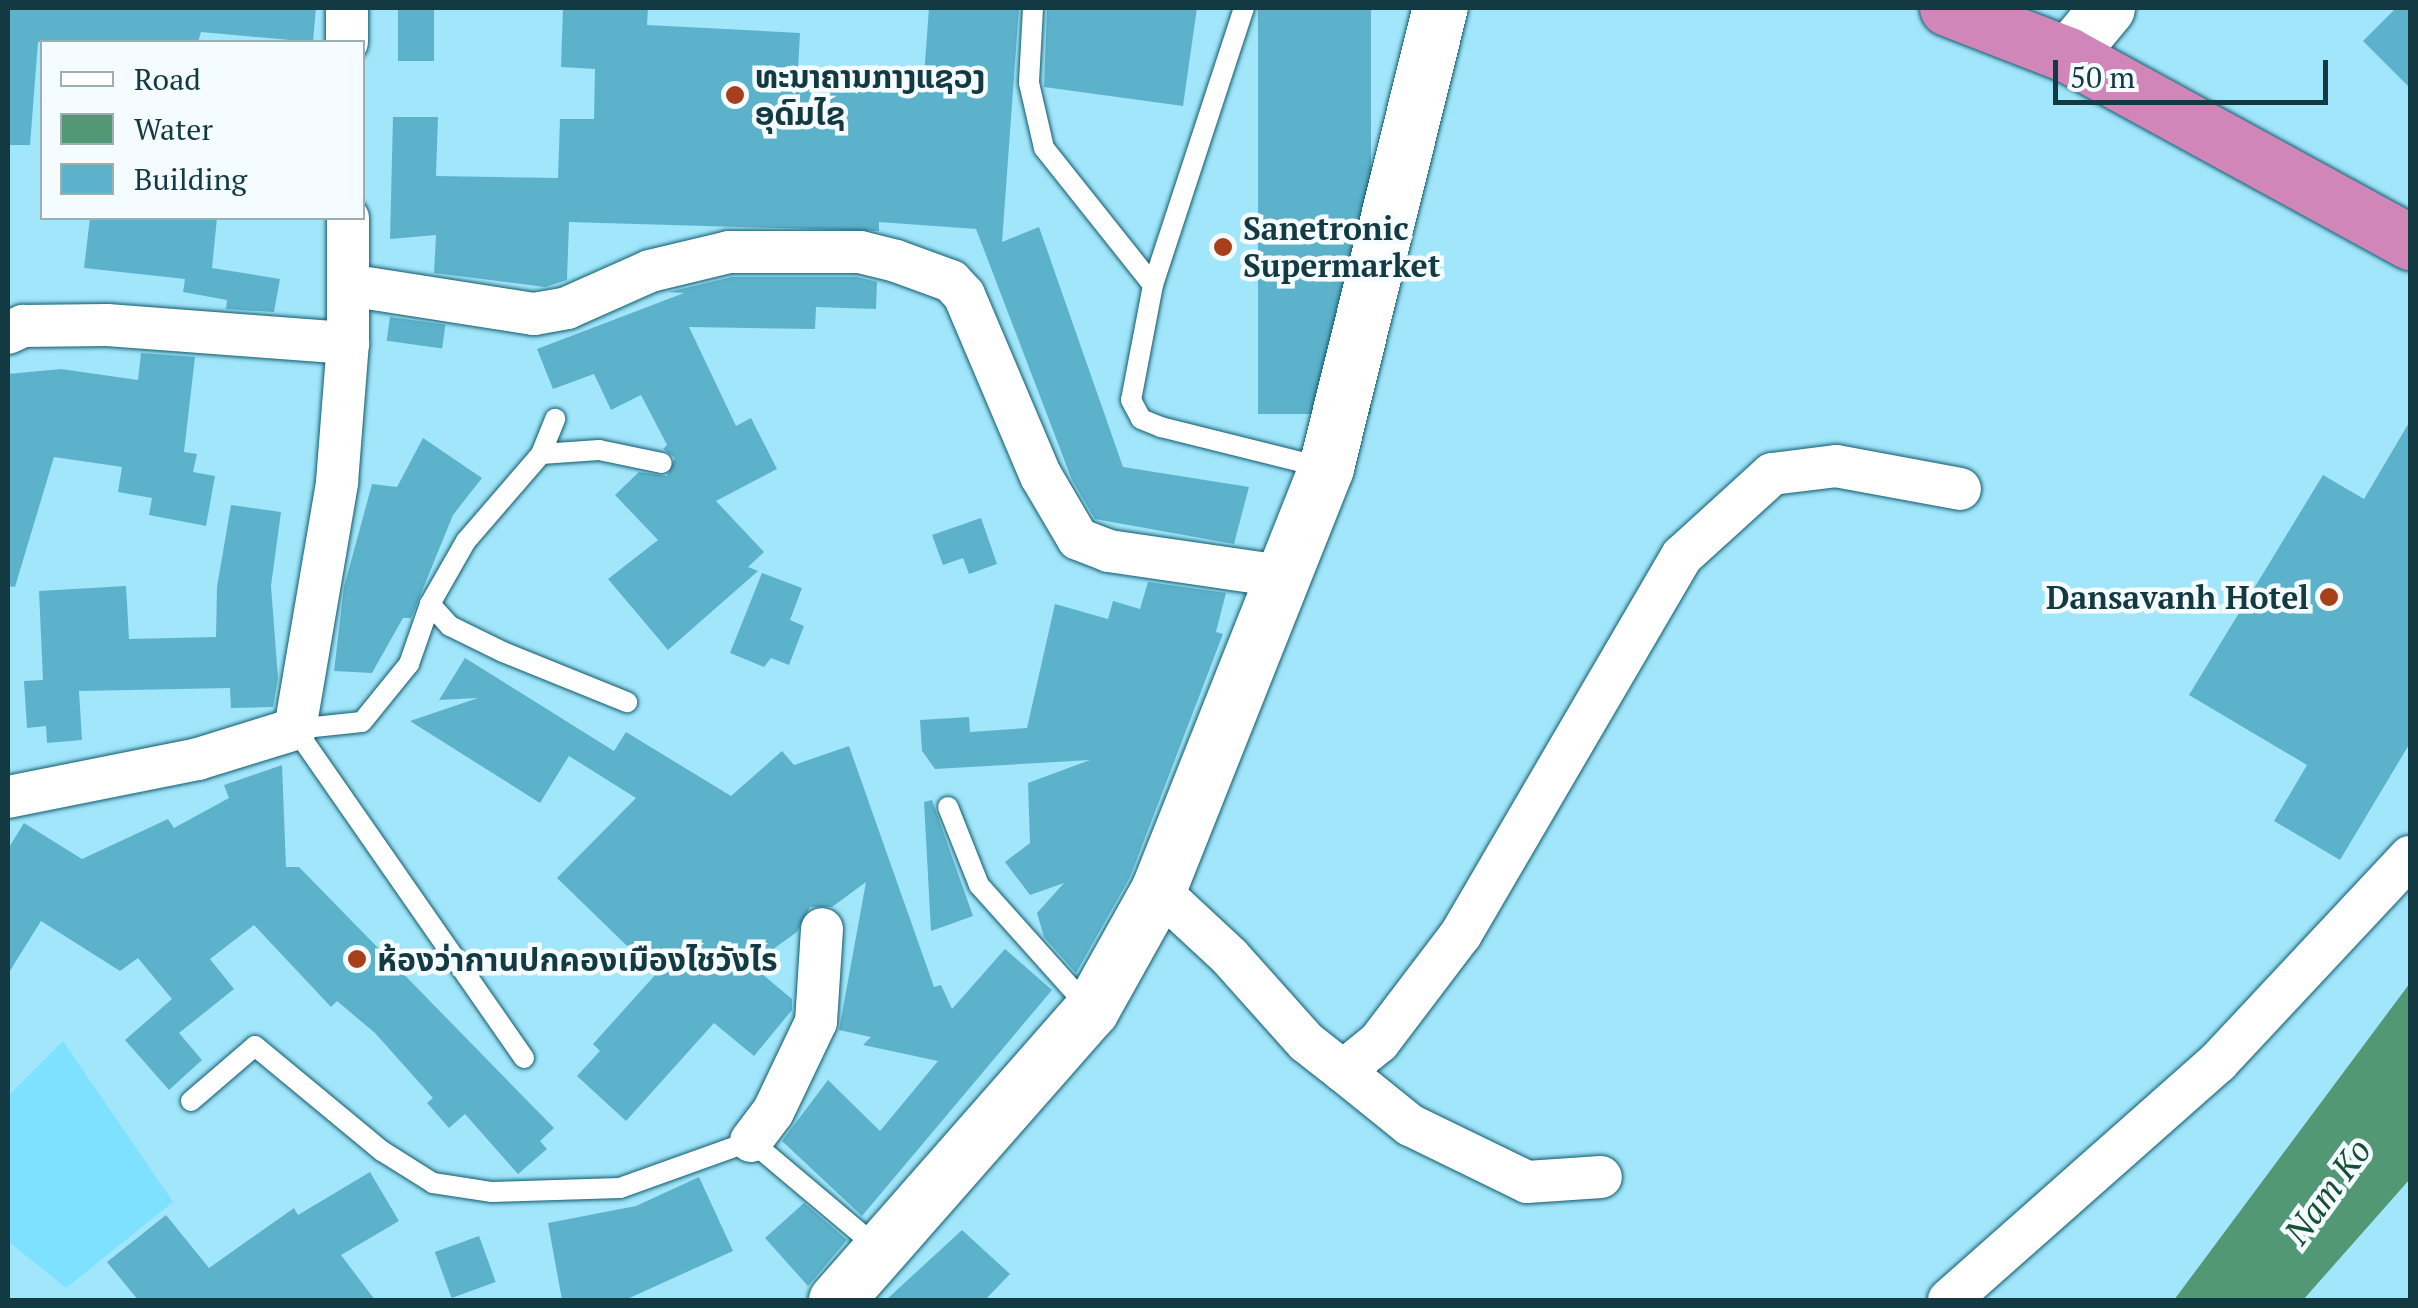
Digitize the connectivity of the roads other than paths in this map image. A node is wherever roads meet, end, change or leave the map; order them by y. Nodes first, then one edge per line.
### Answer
1 (346, 8) edge
2 (1033, 8) edge
3 (1244, 8) edge
4 (1440, 8) edge
5 (1947, 8) edge
6 (2106, 8) edge
7 (347, 40) edge
8 (2068, 56) junction
9 (348, 220) edge
10 (2410, 242) edge
11 (348, 285) junction
12 (1153, 285) junction
13 (8, 334) edge
14 (348, 343) junction
15 (554, 419) dead end
16 (541, 454) junction
17 (662, 463) dead end
18 (1326, 468) junction
19 (1960, 489) dead end
20 (1281, 576) junction
21 (430, 604) junction
22 (628, 702) dead end
23 (295, 729) junction
24 (8, 797) edge
25 (948, 807) dead end
26 (2410, 857) edge
27 (1158, 890) junction
28 (822, 930) dead end
29 (1091, 1010) junction
30 (524, 1058) dead end
31 (1343, 1072) junction
32 (191, 1101) dead end
33 (751, 1141) junction
34 (1601, 1177) dead end
35 (883, 1251) junction
36 (836, 1300) edge
37 (1949, 1300) edge

1 - 7 street
2 - 12 lane
3 - 12 lane
4 - 18 street
5 - 8 highway
6 - 8 street
8 - 10 highway
9 - 11 street
11 - 14 street
11 - 20 street
12 - 18 lane
13 - 14 street
14 - 23 street
15 - 16 lane
16 - 17 lane
16 - 21 lane
18 - 20 street
19 - 31 street
20 - 27 street
21 - 22 lane
21 - 23 lane
23 - 24 street
23 - 30 lane
25 - 29 lane
26 - 37 street
27 - 29 street
27 - 31 street
28 - 33 street
29 - 35 street
31 - 34 street
32 - 33 lane
33 - 35 lane
35 - 36 street

